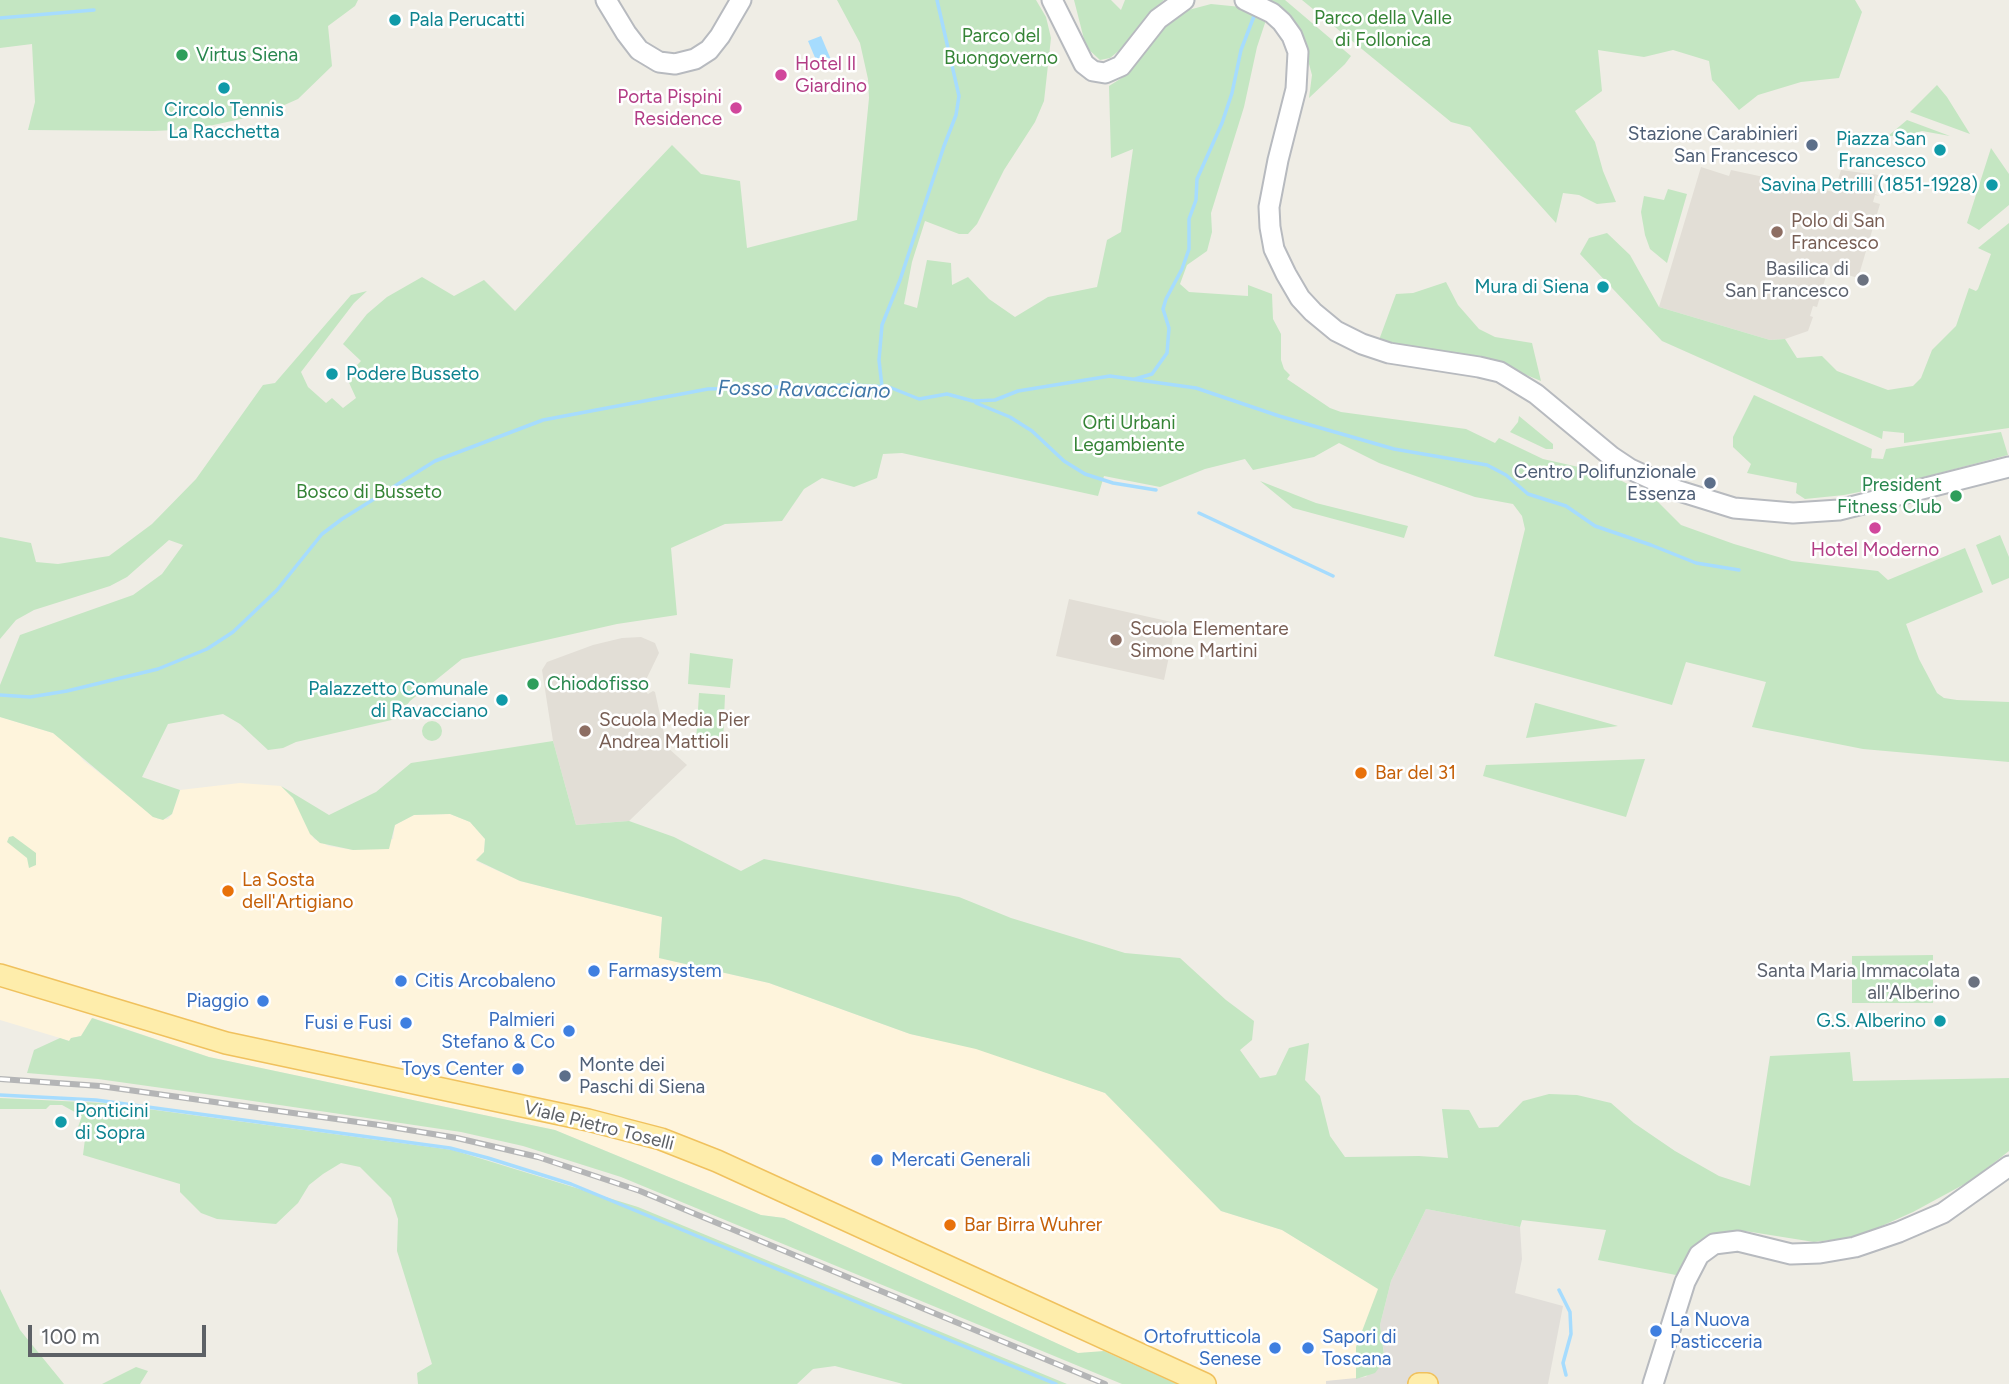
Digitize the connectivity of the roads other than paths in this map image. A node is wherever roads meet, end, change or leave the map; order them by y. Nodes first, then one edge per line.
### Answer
1 (606, 0) edge
2 (741, 0) edge
3 (1052, 0) edge
4 (1184, 0) edge
5 (1246, 0) edge
6 (2009, 467) edge
7 (0, 975) edge
8 (2009, 1166) edge
9 (1205, 1384) edge
10 (1419, 1384) edge
11 (1427, 1384) edge
12 (1653, 1384) edge

1 - 2 street
3 - 4 street
5 - 6 street
7 - 9 main road, Viale Pietro Toselli
8 - 12 street
10 - 11 main road

